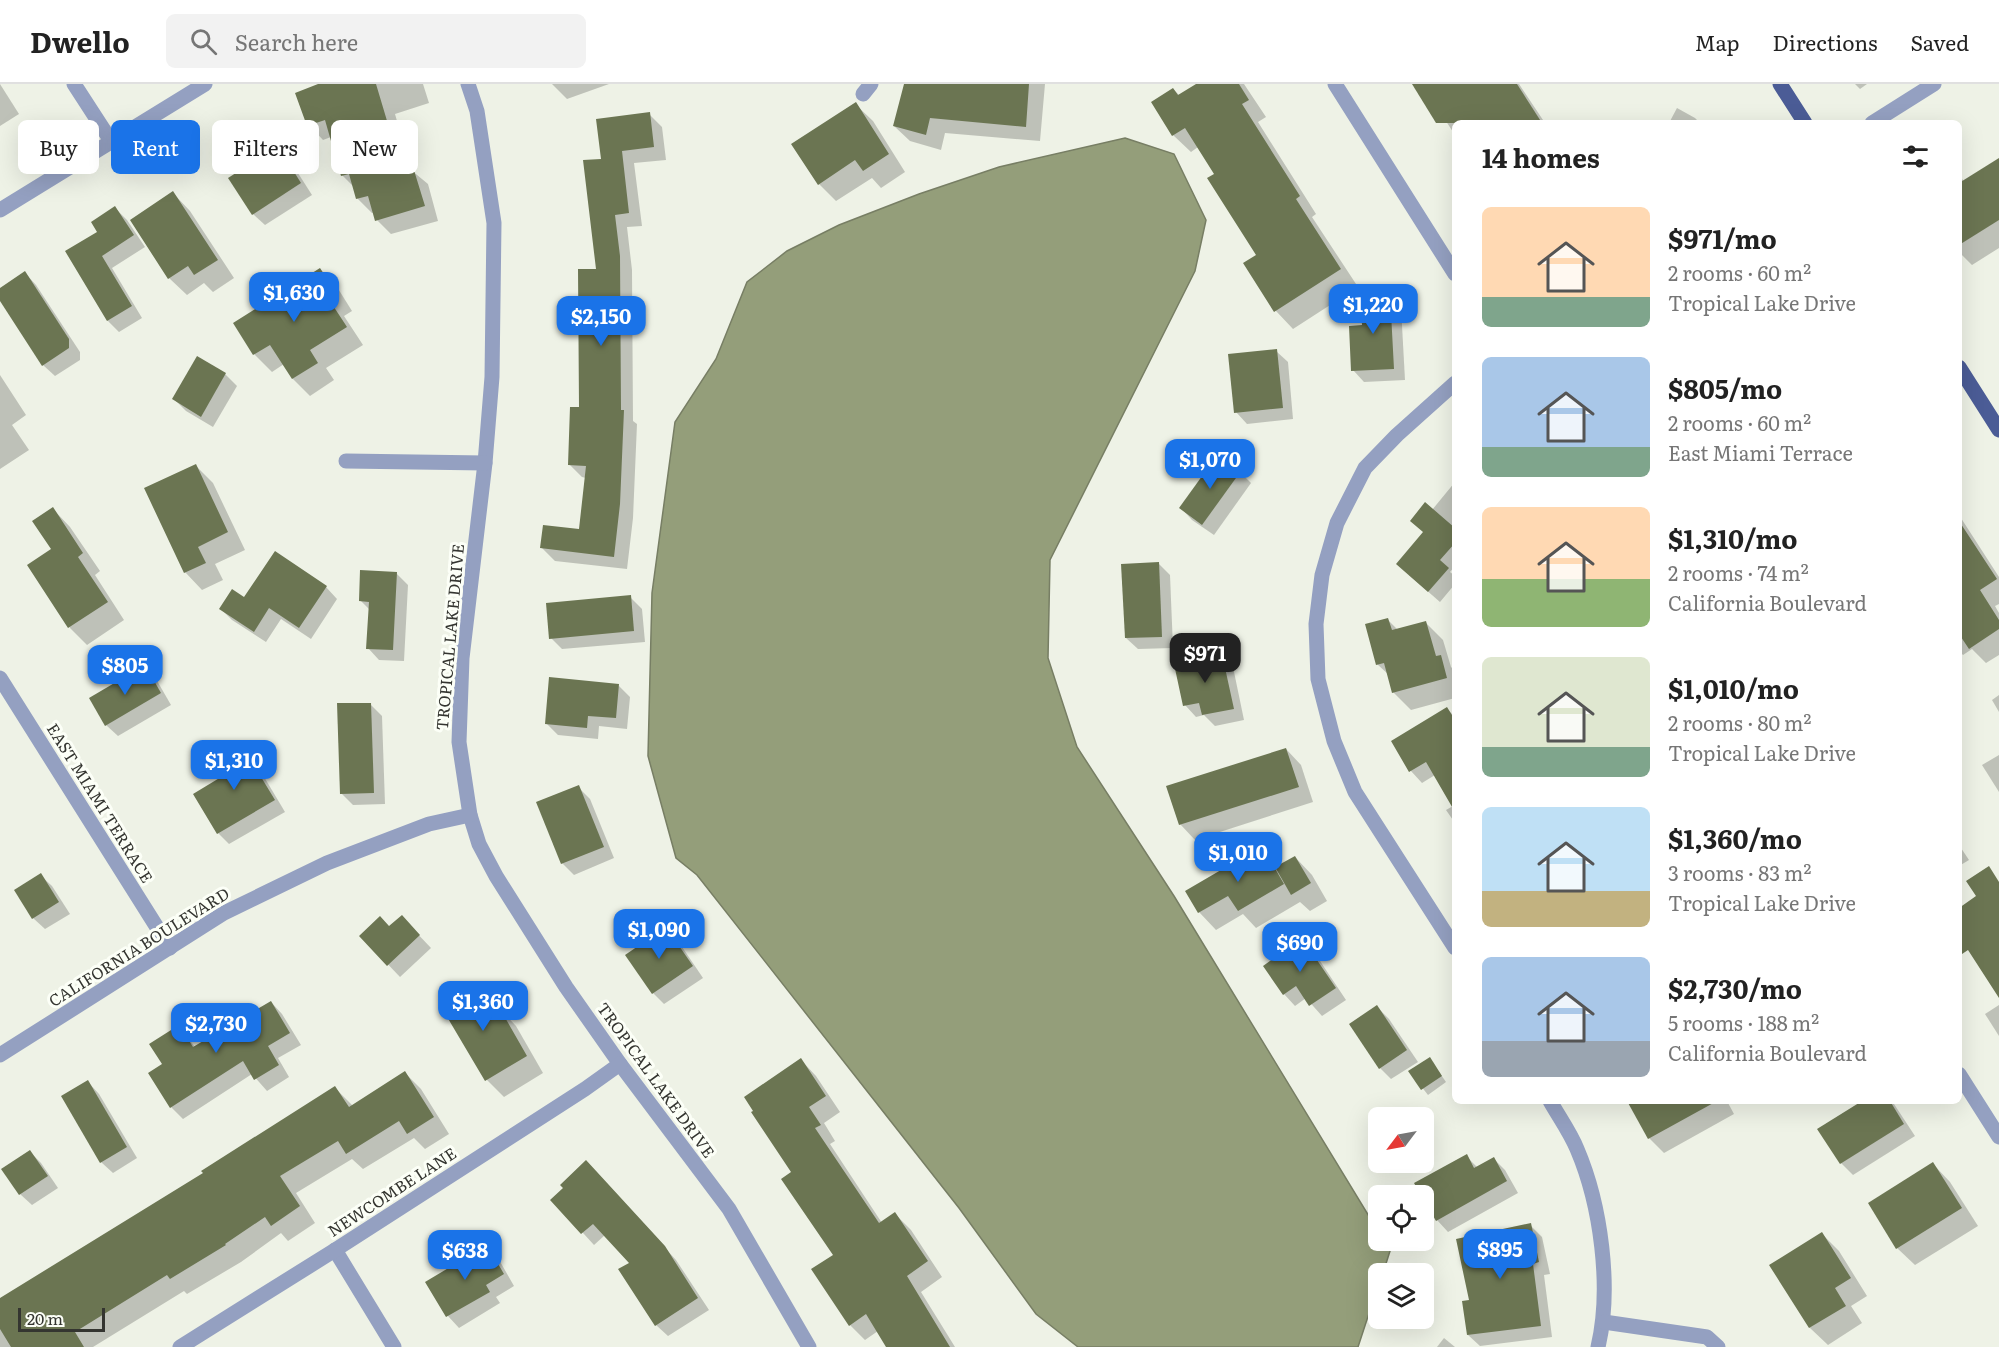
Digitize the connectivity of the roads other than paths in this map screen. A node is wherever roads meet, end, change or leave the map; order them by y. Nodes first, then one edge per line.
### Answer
1 (74, 84) edge
2 (205, 84) edge
3 (468, 84) edge
4 (1335, 84) edge
5 (1780, 84) edge
6 (1934, 84) edge
7 (146, 120) edge
8 (1803, 120) edge
9 (1877, 120) edge
10 (111, 141) joint
11 (0, 210) edge
12 (1452, 269) edge
13 (1962, 372) edge
14 (1452, 386) edge
15 (1999, 430) edge
16 (346, 460) dead end
17 (485, 463) junction
18 (0, 678) edge
19 (470, 815) junction
20 (1452, 943) edge
21 (170, 948) junction
22 (0, 1055) edge
23 (620, 1064) junction
24 (1962, 1079) edge
25 (1552, 1104) edge
26 (1999, 1137) edge
27 (335, 1250) junction
28 (1604, 1322) junction
29 (180, 1347) edge
30 (394, 1347) edge
31 (810, 1347) edge
32 (1598, 1347) edge
33 (1718, 1347) edge

1 - 10 street
2 - 7 street
3 - 17 street, TROPICAL LAKE DRIVE
4 - 12 street
5 - 8 main road
6 - 9 street
10 - 11 street
13 - 15 main road
14 - 20 street
16 - 17 street
17 - 19 street, TROPICAL LAKE DRIVE
18 - 21 street, EAST MIAMI TERRACE
19 - 21 street, CALIFORNIA BOULEVARD
19 - 23 street, TROPICAL LAKE DRIVE
21 - 22 street, CALIFORNIA BOULEVARD
23 - 27 street, NEWCOMBE LANE
23 - 31 street, TROPICAL LAKE DRIVE
24 - 26 street
25 - 28 street
27 - 29 street, NEWCOMBE LANE
27 - 30 street
28 - 32 street
28 - 33 street

